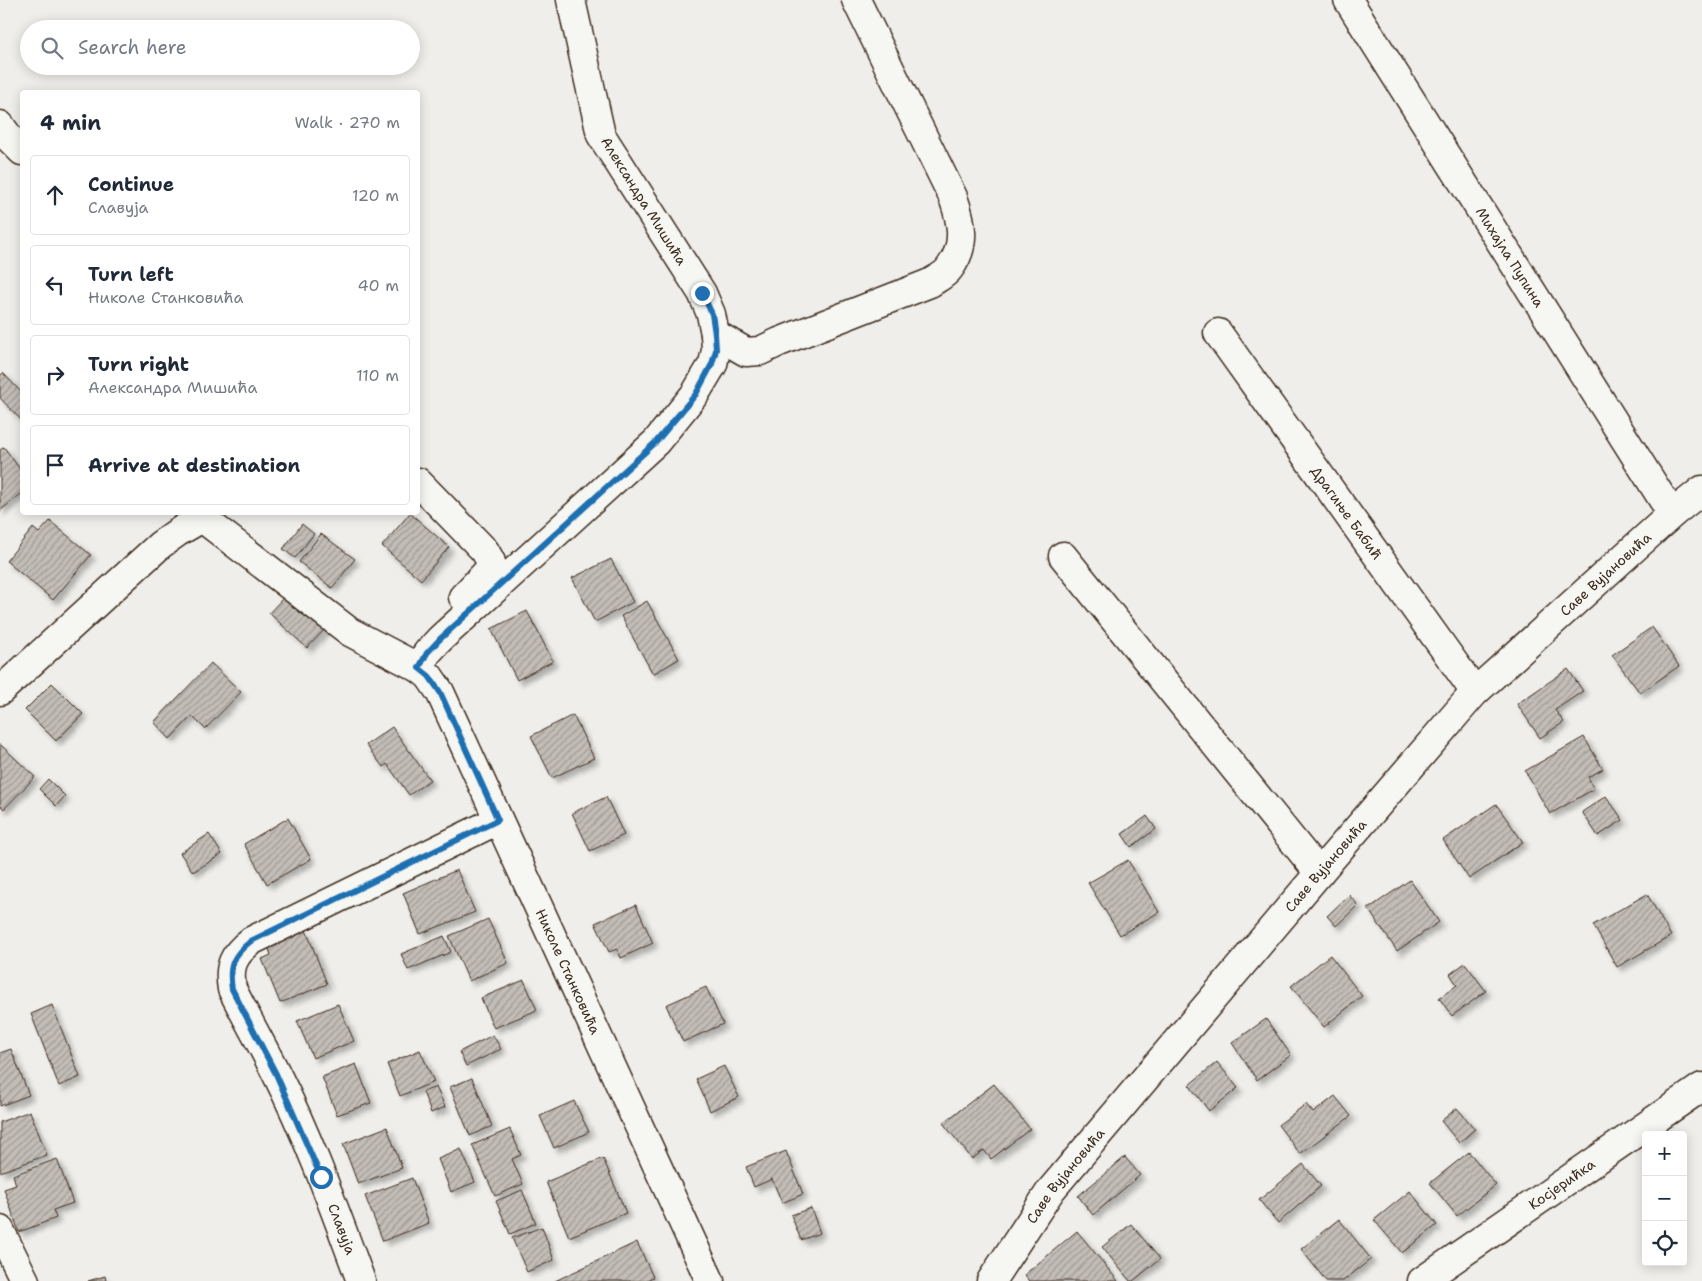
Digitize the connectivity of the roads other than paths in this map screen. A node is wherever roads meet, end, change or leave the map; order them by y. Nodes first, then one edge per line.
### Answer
1 (571, 0) edge
2 (856, 0) edge
3 (1348, 0) edge
4 (0, 125) edge
5 (20, 149) edge
6 (1218, 333) dead end
7 (715, 334) junction
8 (420, 484) edge
9 (1702, 490) edge
10 (1672, 514) junction
11 (197, 515) edge
12 (1063, 556) dead end
13 (440, 639) junction
14 (419, 668) junction
15 (0, 691) edge
16 (1475, 692) junction
17 (498, 820) junction
18 (1319, 874) junction
19 (1702, 1087) edge
20 (0, 1230) edge
21 (24, 1281) edge
22 (362, 1281) edge
23 (710, 1281) edge
24 (991, 1281) edge
25 (1422, 1281) edge

1 - 7 street, Александра Мишића
2 - 7 street
3 - 10 street, Михајла Пупина
4 - 5 street
6 - 16 street, Драгиње Бабић
7 - 13 street, Александра Мишића
8 - 13 street
9 - 10 street, Саве Вујановића
10 - 16 street, Саве Вујановића
11 - 14 street, Николе Станковића
11 - 15 street
12 - 18 street
13 - 14 street, Александра Мишића
14 - 17 street, Николе Станковића
16 - 18 street, Саве Вујановића
17 - 22 street, Славуја
17 - 23 street, Николе Станковића
18 - 24 street, Саве Вујановића
19 - 25 street, Косјерићка
20 - 21 street

